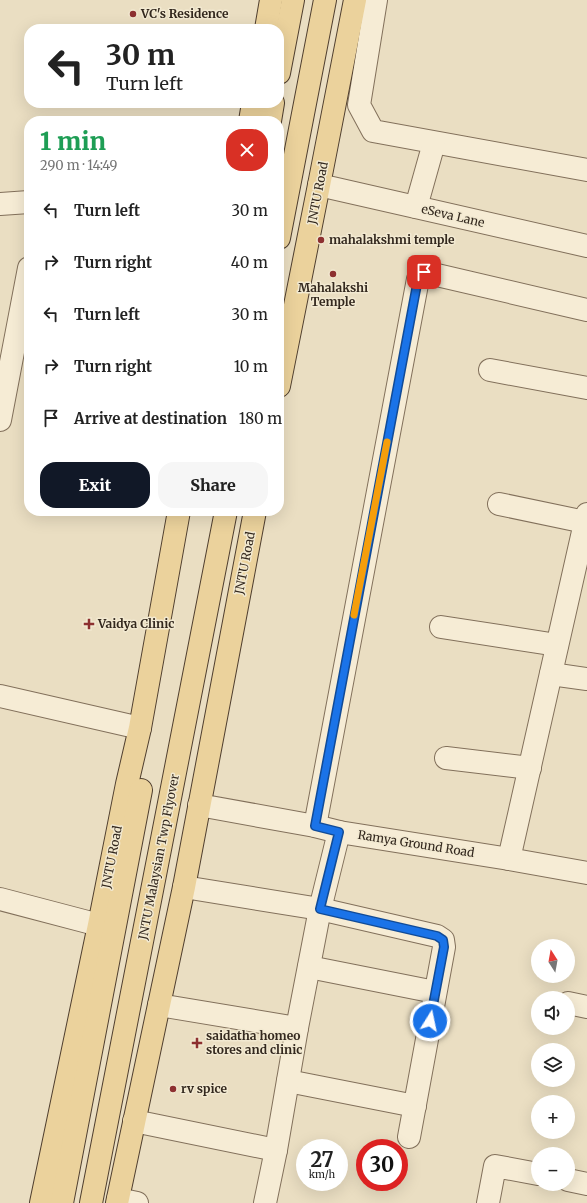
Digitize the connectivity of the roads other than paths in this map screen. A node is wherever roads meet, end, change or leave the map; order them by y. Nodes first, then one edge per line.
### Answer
1 (271, 0) edge
2 (293, 0) edge
3 (325, 0) edge
4 (355, 0) edge
5 (376, 0) edge
6 (267, 24) edge
7 (284, 47) edge
8 (434, 143) junction
9 (587, 170) edge
10 (320, 185) junction
11 (24, 202) edge
12 (0, 204) edge
13 (416, 207) junction
14 (284, 212) edge
15 (587, 246) edge
16 (24, 294) edge
17 (587, 310) edge
18 (284, 361) edge
19 (490, 370) dead end
20 (587, 388) edge
21 (0, 420) edge
22 (500, 504) dead end
23 (178, 516) edge
24 (194, 516) edge
25 (225, 516) edge
26 (254, 516) edge
27 (586, 518) edge
28 (582, 561) edge
29 (441, 627) dead end
30 (557, 645) junction
31 (551, 674) junction
32 (587, 679) edge
33 (0, 696) edge
34 (140, 728) junction
35 (446, 758) dead end
36 (530, 768) junction
37 (199, 805) junction
38 (315, 826) junction
39 (339, 832) junction
40 (509, 859) junction
41 (587, 873) edge
42 (184, 887) junction
43 (0, 899) edge
44 (320, 909) junction
45 (99, 925) junction
46 (309, 967) junction
47 (435, 992) junction
48 (575, 1004) edge
49 (159, 1005) junction
50 (587, 1007) edge
51 (297, 1028) junction
52 (288, 1081) junction
53 (415, 1106) junction
54 (134, 1121) junction
55 (409, 1137) dead end
56 (276, 1150) junction
57 (531, 1173) edge
58 (575, 1181) edge
59 (587, 1184) edge
60 (124, 1202) edge
61 (41, 1203) edge
62 (62, 1203) edge
63 (91, 1203) edge
64 (265, 1203) edge
65 (488, 1203) edge

1 - 6 main road
2 - 7 main road
3 - 14 main road
4 - 10 main road, JNTU Road
5 - 8 street
8 - 9 street
8 - 13 street
10 - 13 street, eSeva Lane
10 - 18 main road, JNTU Road
11 - 12 street
13 - 15 street, eSeva Lane
16 - 21 street
17 - 38 street
19 - 20 street
22 - 27 street
23 - 34 main road, JNTU Road
24 - 62 main road
25 - 63 main road, JNTU Malaysian Twp Flyover
26 - 37 main road, JNTU Road
27 - 28 street
28 - 30 street
29 - 30 street
30 - 31 street
31 - 32 street
31 - 36 street
33 - 34 street
34 - 45 main road, JNTU Road
35 - 36 street
36 - 40 street
37 - 38 street, Ramya Ground Road
37 - 42 main road, JNTU Road
38 - 39 street, Ramya Ground Road
39 - 40 street, Ramya Ground Road
39 - 44 street
40 - 41 street, Ramya Ground Road
42 - 44 street
42 - 49 main road, JNTU Road
43 - 45 street
44 - 46 street
44 - 47 street
45 - 61 main road, JNTU Road
46 - 47 street
46 - 51 street
47 - 53 street
48 - 50 street
49 - 51 street
49 - 54 main road, JNTU Road
51 - 52 street
52 - 53 street
52 - 56 street
53 - 55 street
54 - 56 street
54 - 60 main road, JNTU Road
56 - 64 street
57 - 65 street
58 - 59 street

